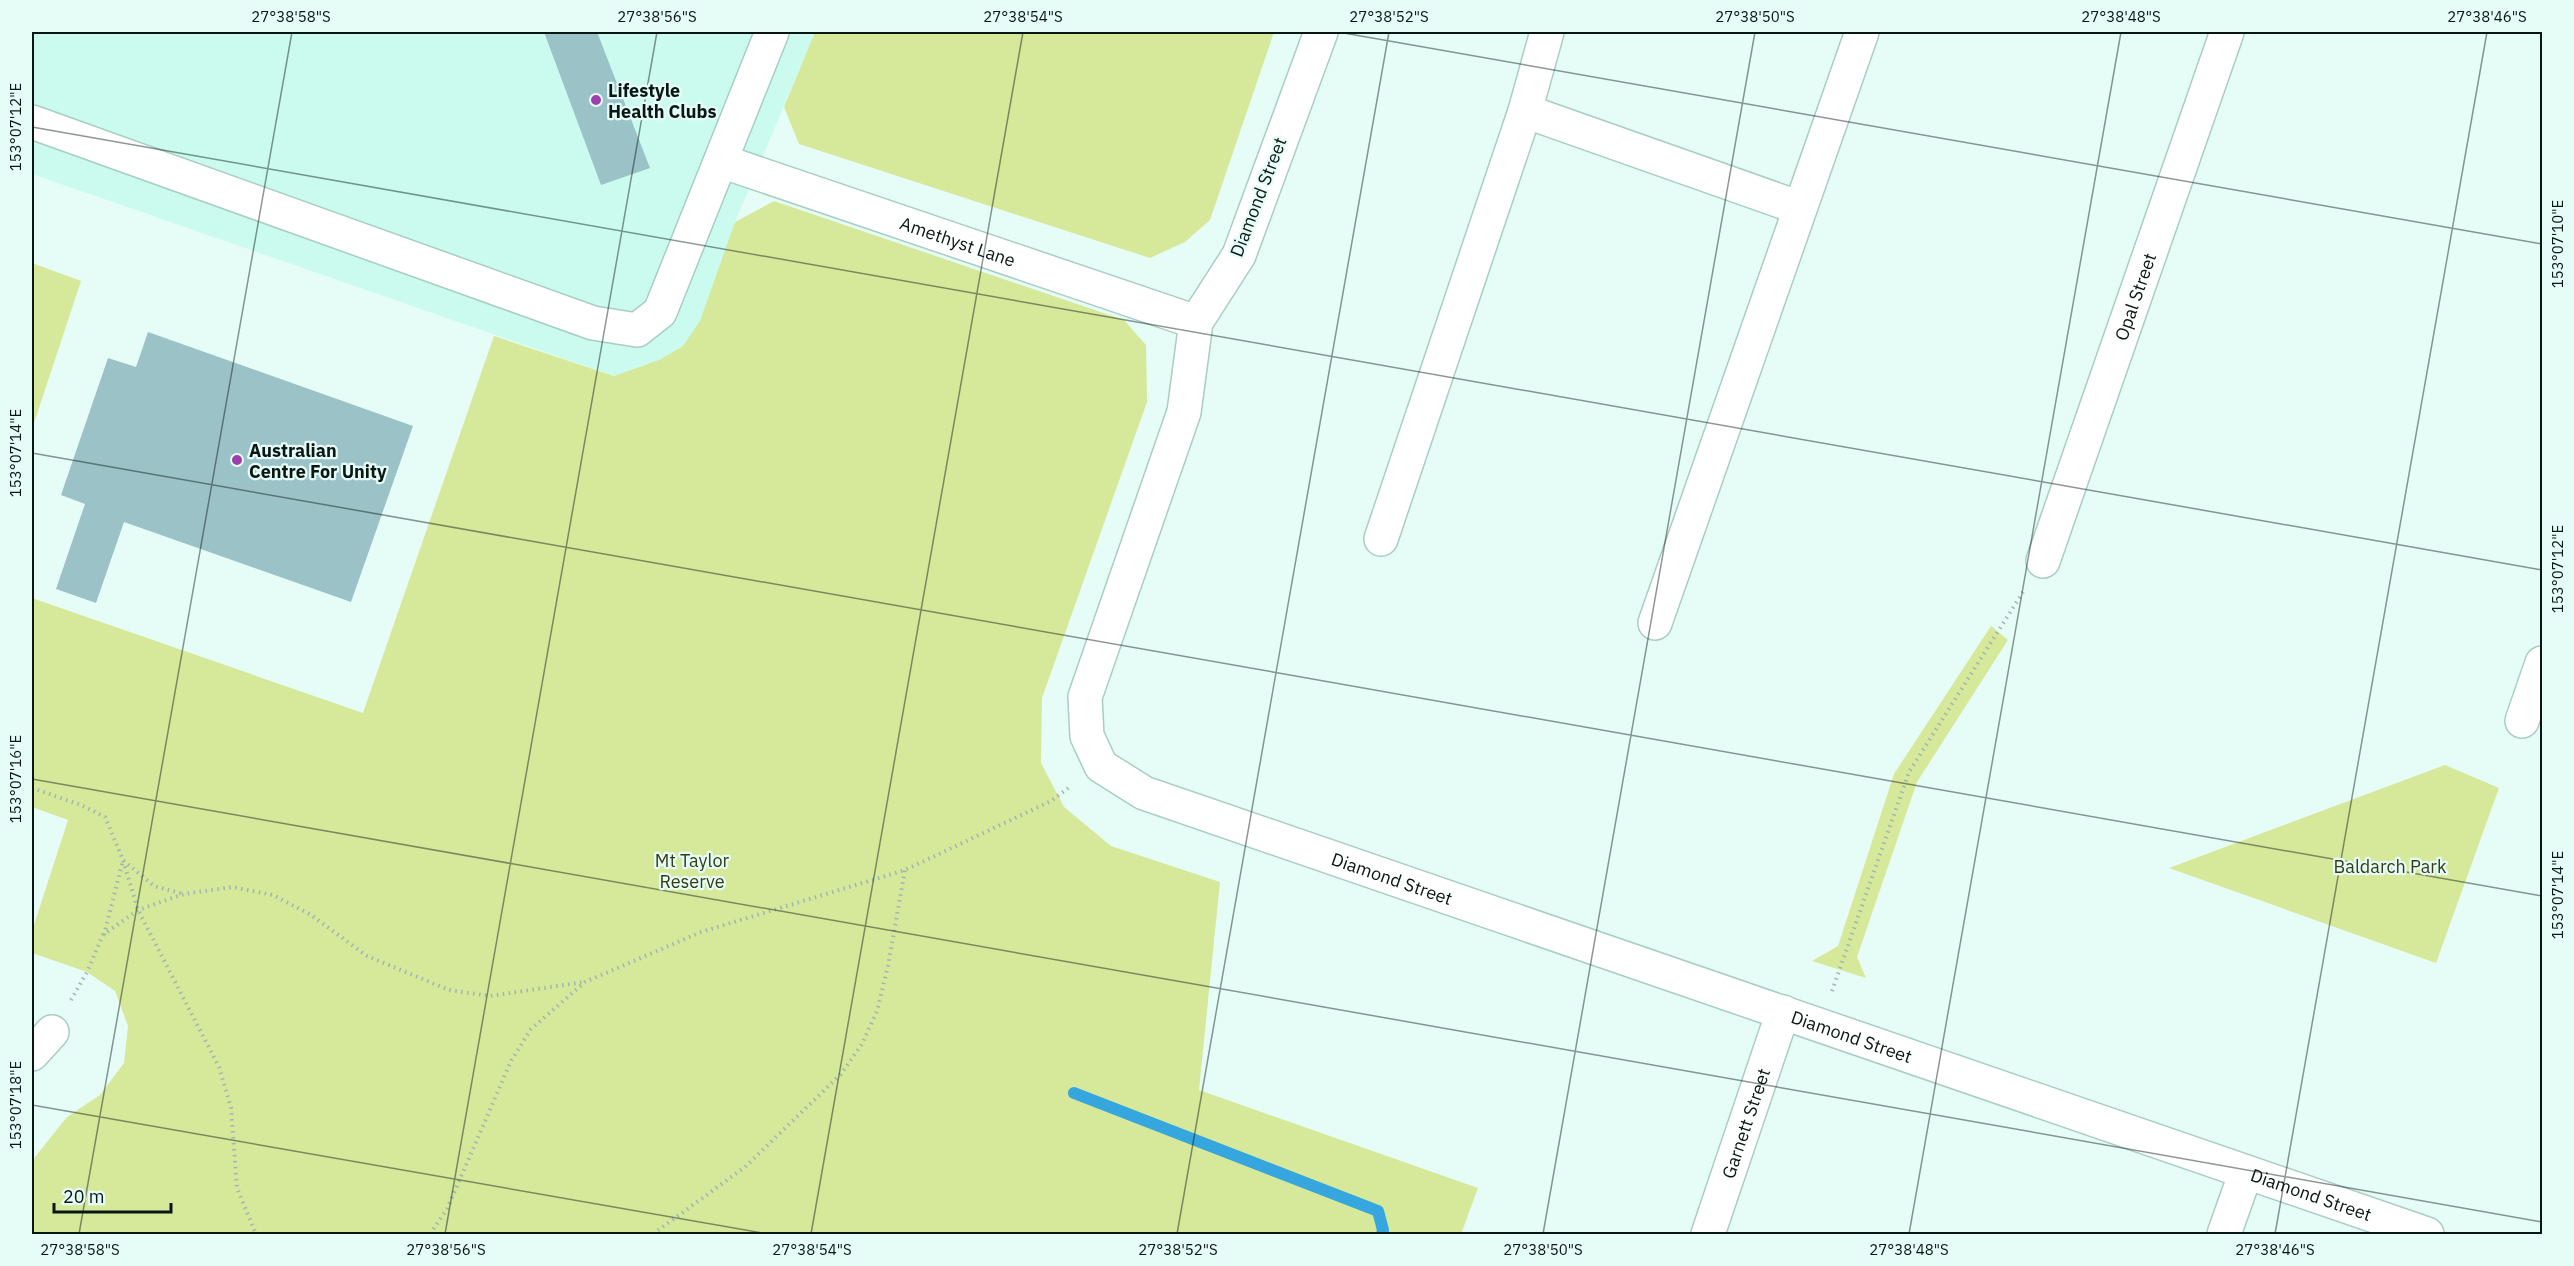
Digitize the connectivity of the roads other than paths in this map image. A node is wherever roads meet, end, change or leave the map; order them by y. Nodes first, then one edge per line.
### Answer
1 (772, 32) edge
2 (1321, 32) edge
3 (1547, 32) edge
4 (1862, 32) edge
5 (2227, 32) edge
6 (1525, 111) junction
7 (32, 122) edge
8 (722, 161) junction
9 (1800, 208) junction
10 (1196, 322) junction
11 (1381, 539) dead end
12 (2043, 561) road end
13 (1655, 623) dead end
14 (2542, 663) edge
15 (2522, 721) dead end
16 (1783, 1012) junction
17 (2246, 1172) junction
18 (1708, 1234) edge
19 (2224, 1234) edge
20 (2427, 1234) edge

1 - 8 street
2 - 10 street, Diamond Street
3 - 6 street
4 - 9 street
5 - 12 street, Opal Street
6 - 9 street
6 - 11 street
7 - 8 street
8 - 10 street, Amethyst Lane
9 - 13 street
10 - 16 street, Diamond Street
14 - 15 street
16 - 17 street, Diamond Street
16 - 18 street, Garnett Street
17 - 19 street
17 - 20 street, Diamond Street

